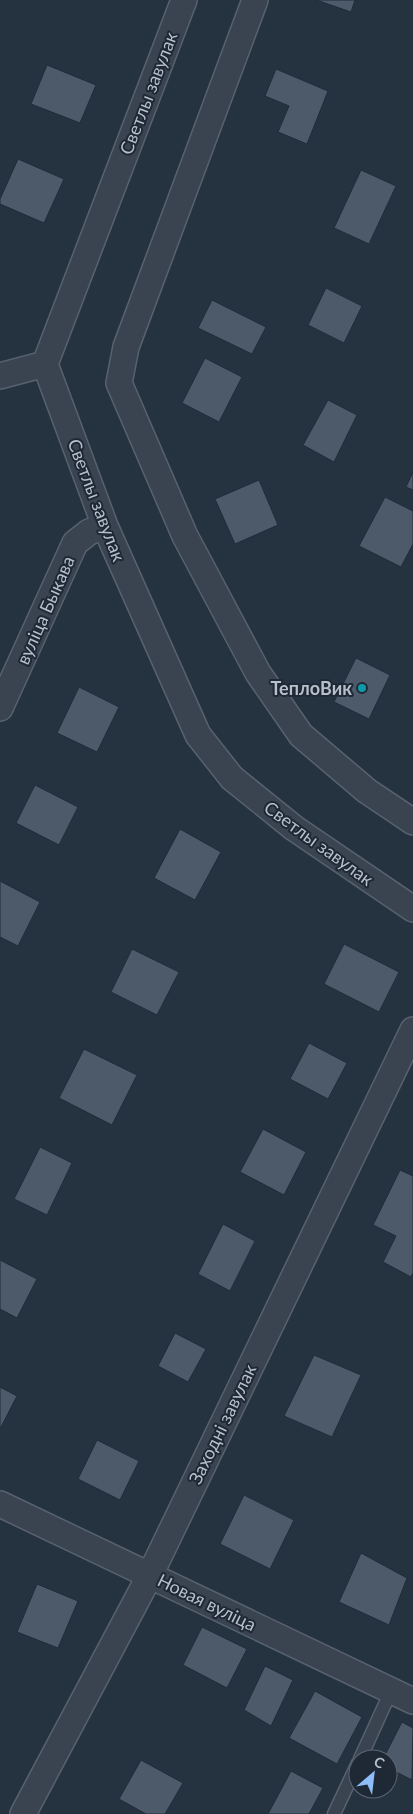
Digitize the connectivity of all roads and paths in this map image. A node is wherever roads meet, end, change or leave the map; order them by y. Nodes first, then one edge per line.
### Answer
1 (184, 0) edge
2 (255, 0) edge
3 (45, 364) junction
4 (0, 376) edge
5 (105, 526) junction
6 (0, 708) edge
7 (413, 822) edge
8 (413, 910) edge
9 (413, 1030) edge
10 (0, 1504) edge
11 (150, 1575) junction
12 (402, 1696) edge
13 (367, 1749) edge
14 (348, 1784) edge
15 (23, 1814) edge
16 (334, 1814) edge

1 - 3 street, Светлы завулак
2 - 7 street
3 - 4 street
3 - 5 street, Светлы завулак
5 - 6 street, вуліца Быкава
5 - 8 street, Светлы завулак
9 - 11 street, Заходні завулак
10 - 11 street, Новая вуліца
11 - 12 street, Новая вуліца
11 - 15 street, Заходні завулак
12 - 13 lane
14 - 16 lane

